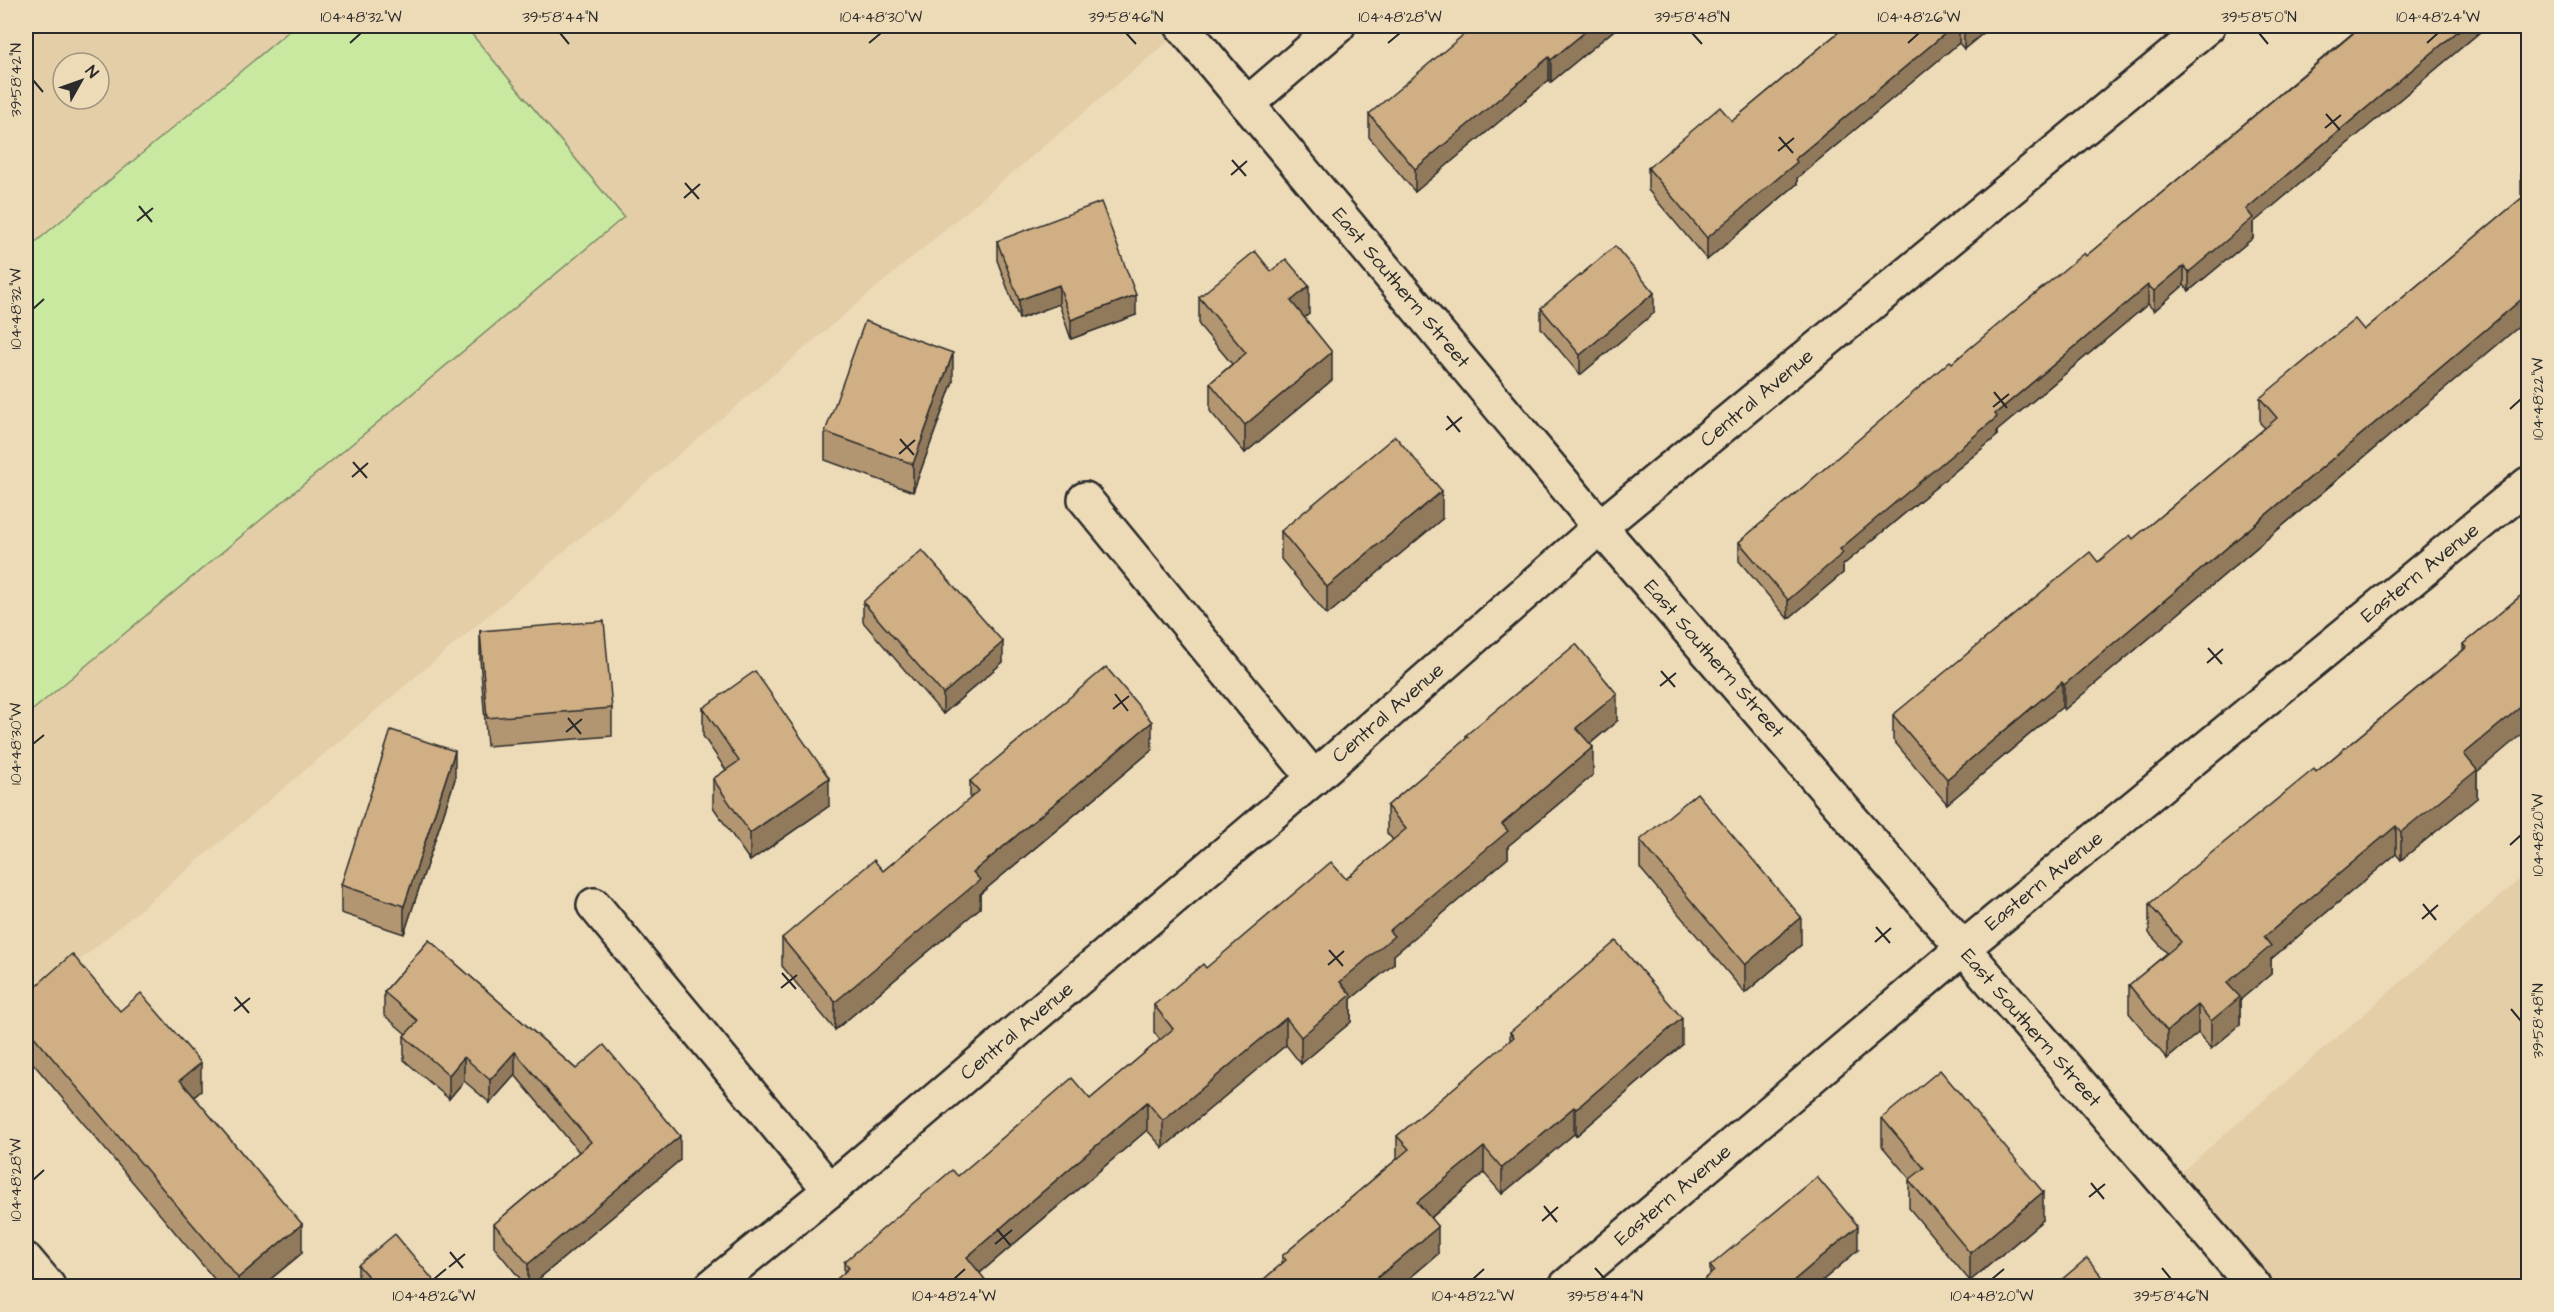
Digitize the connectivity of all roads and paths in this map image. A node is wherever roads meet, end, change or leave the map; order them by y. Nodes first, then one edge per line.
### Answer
1 (1182, 26) edge
2 (1338, 26) edge
3 (2208, 26) edge
4 (1247, 104) junction
5 (2529, 484) edge
6 (1085, 499) dead end
7 (1600, 527) junction
8 (1314, 778) junction
9 (594, 905) dead end
10 (1963, 948) junction
11 (830, 1190) junction
12 (26, 1260) edge
13 (48, 1287) edge
14 (712, 1287) edge
15 (1566, 1287) edge
16 (2254, 1287) edge

1 - 4 street, East Southern Street
2 - 4 street
3 - 7 street, Central Avenue
4 - 7 street, East Southern Street
5 - 10 street, Eastern Avenue
6 - 8 street, Central Avenue
7 - 8 street, Central Avenue
7 - 10 street, East Southern Street
8 - 11 street, Central Avenue
9 - 11 street
10 - 15 street, Eastern Avenue
10 - 16 street, East Southern Street
11 - 14 street, Central Avenue
12 - 13 street

